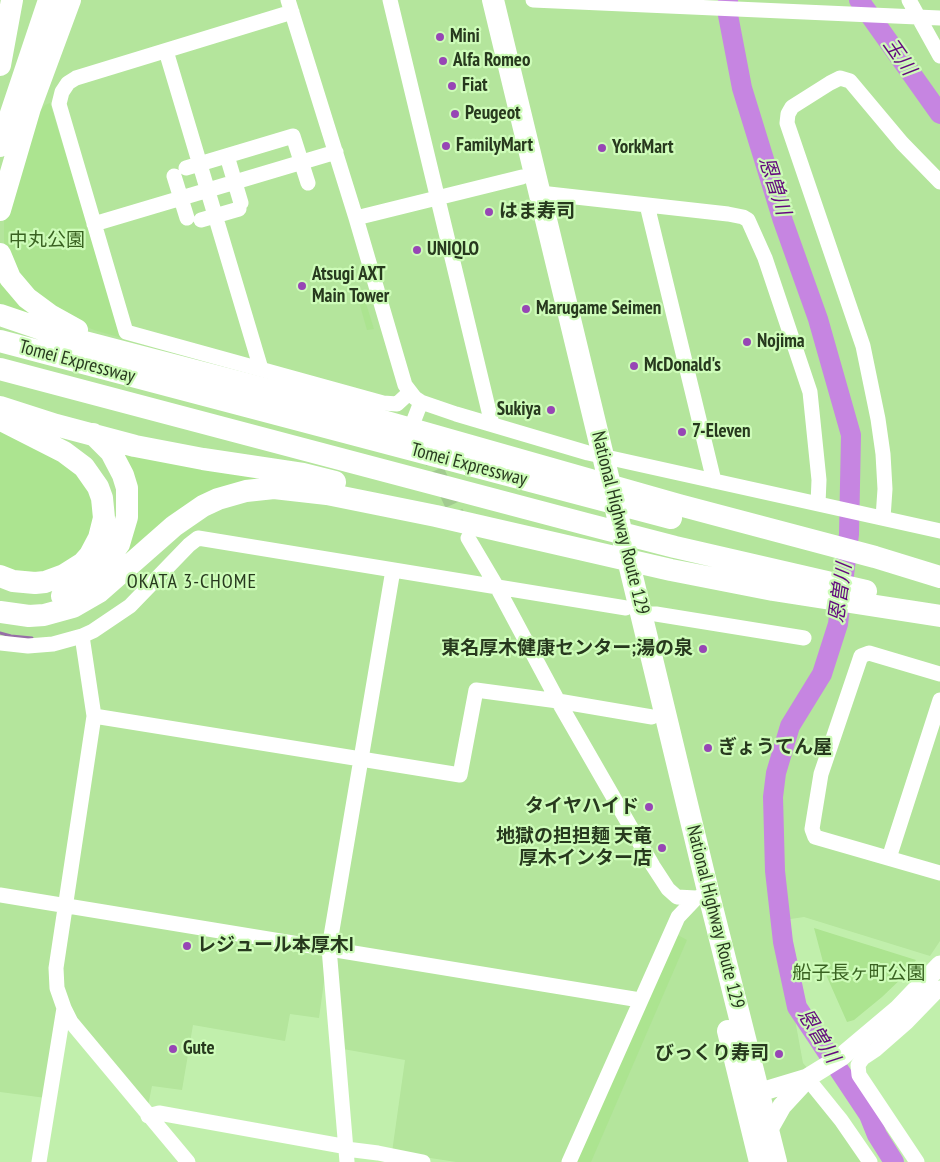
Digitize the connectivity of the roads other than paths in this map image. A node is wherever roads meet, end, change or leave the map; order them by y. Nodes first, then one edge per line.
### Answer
1 (12, 0) edge
2 (70, 0) edge
3 (390, 0) edge
4 (479, 0) edge
5 (493, 0) edge
6 (534, 0) edge
7 (909, 0) edge
8 (694, 4) edge
9 (290, 6) edge
10 (47, 13) edge
11 (916, 17) junction
12 (940, 18) edge
13 (166, 51) junction
14 (940, 56) edge
15 (0, 65) edge
16 (30, 108) junction
17 (0, 146) edge
18 (236, 151) junction
19 (336, 152) junction
20 (522, 177) junction
21 (940, 182) edge
22 (308, 183) dead end
23 (207, 190) junction
24 (540, 193) junction
25 (438, 197) junction
26 (648, 205) junction
27 (0, 210) edge
28 (356, 218) junction
29 (94, 224) junction
30 (0, 254) edge
31 (0, 315) edge
32 (0, 341) edge
33 (170, 363) junction
34 (0, 369) edge
35 (261, 369) junction
36 (0, 391) edge
37 (415, 398) junction
38 (0, 407) edge
39 (0, 419) edge
40 (414, 420) dead end
41 (492, 424) junction
42 (596, 455) junction
43 (714, 481) junction
44 (581, 486) junction
45 (822, 505) junction
46 (878, 517) junction
47 (940, 530) edge
48 (468, 538) tunnel mouth
49 (591, 551) junction
50 (876, 562) junction
51 (393, 570) junction
52 (0, 576) edge
53 (940, 577) edge
54 (940, 581) edge
55 (497, 587) junction
56 (0, 597) edge
57 (871, 599) junction
58 (940, 608) edge
59 (634, 611) junction
60 (0, 612) edge
61 (940, 616) edge
62 (82, 636) junction
63 (804, 638) dead end
64 (0, 643) edge
65 (940, 674) edge
66 (940, 700) edge
67 (558, 701) junction
68 (94, 716) junction
69 (652, 717) junction
70 (361, 759) junction
71 (889, 858) junction
72 (940, 873) edge
73 (0, 895) edge
74 (702, 896) junction
75 (67, 906) junction
76 (329, 948) junction
77 (940, 966) edge
78 (940, 988) edge
79 (640, 1000) junction
80 (64, 1008) junction
81 (809, 1077) junction
82 (751, 1095) junction
83 (148, 1116) junction
84 (768, 1129) junction
85 (346, 1156) edge
86 (39, 1162) edge
87 (188, 1162) edge
88 (423, 1162) edge
89 (569, 1162) edge
90 (760, 1162) edge
91 (776, 1162) edge
92 (870, 1162) edge
93 (918, 1162) edge

1 - 15 highway
2 - 16 highway
3 - 25 street
4 - 20 highway, National Highway Route 129
5 - 24 highway, National Highway Route 129
6 - 8 street
7 - 11 street
8 - 11 street
9 - 13 street
9 - 19 street
10 - 16 highway
10 - 17 highway
11 - 12 street
11 - 14 street
13 - 23 street
13 - 29 street
16 - 27 highway
18 - 18 street
18 - 22 street
19 - 23 street
19 - 28 street
20 - 25 street
20 - 42 highway, National Highway Route 129
21 - 46 street
23 - 29 street
23 - 35 street
24 - 26 street
24 - 42 highway, National Highway Route 129
25 - 28 street
25 - 41 street
26 - 43 street
26 - 45 street
28 - 37 street
29 - 35 street
30 - 33 highway
31 - 33 highway
32 - 44 highway, Tomei Expressway
33 - 44 highway
34 - 57 highway, Tomei Expressway
35 - 37 street
36 - 56 highway
37 - 40 street
37 - 41 street
38 - 49 highway
39 - 52 highway
41 - 42 street
42 - 43 street
42 - 59 highway, National Highway Route 129
43 - 45 street
44 - 50 highway
45 - 46 street
46 - 47 street
48 - 55 street
49 - 57 highway
49 - 60 highway
50 - 53 highway
50 - 54 highway
51 - 55 street
51 - 62 street
51 - 70 street
55 - 59 street
55 - 67 street
57 - 58 highway, Tomei Expressway
57 - 61 highway
59 - 63 street
59 - 69 highway, National Highway Route 129
59 - 74 highway, National Highway Route 129
62 - 64 street
62 - 68 street
65 - 71 street
66 - 71 street
67 - 69 street
67 - 70 street
67 - 74 street
68 - 70 street
68 - 75 street
69 - 74 highway, National Highway Route 129
70 - 76 street
71 - 72 street
73 - 75 street
74 - 79 street
74 - 82 highway, National Highway Route 129
75 - 76 street
75 - 80 street
76 - 79 street
76 - 85 street
77 - 81 main road
78 - 93 street
79 - 89 street
80 - 83 street
80 - 86 street
81 - 82 main road
81 - 84 main road
81 - 92 street
82 - 84 highway, National Highway Route 129
82 - 90 highway, National Highway Route 129
83 - 85 street
83 - 87 street
84 - 91 highway, National Highway Route 129
85 - 88 street

